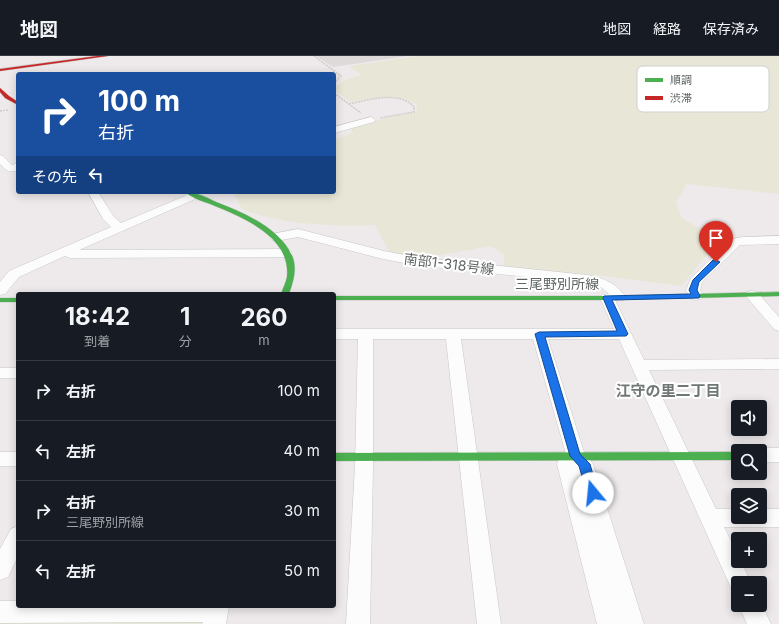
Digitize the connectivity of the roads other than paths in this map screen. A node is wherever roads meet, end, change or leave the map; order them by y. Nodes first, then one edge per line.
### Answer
1 (106, 56) edge
2 (0, 70) edge
3 (0, 89) edge
4 (16, 103) edge
5 (371, 120) road end
6 (336, 129) edge
7 (0, 158) edge
8 (16, 167) edge
9 (94, 194) edge
10 (191, 194) edge
11 (194, 194) edge
12 (119, 228) junction
13 (276, 237) junction
14 (779, 240) edge
15 (66, 251) junction
16 (286, 253) junction
17 (0, 291) edge
18 (286, 292) edge
19 (779, 294) edge
20 (752, 295) junction
21 (696, 296) junction
22 (336, 298) edge
23 (613, 298) junction
24 (0, 300) edge
25 (16, 300) edge
26 (779, 326) edge
27 (336, 334) edge
28 (366, 334) junction
29 (453, 334) junction
30 (539, 334) junction
31 (623, 334) junction
32 (779, 364) edge
33 (637, 365) junction
34 (0, 373) edge
35 (16, 373) edge
36 (779, 455) edge
37 (362, 456) junction
38 (468, 456) junction
39 (576, 456) junction
40 (731, 456) edge
41 (767, 456) edge
42 (336, 457) edge
43 (681, 457) junction
44 (0, 459) edge
45 (16, 459) edge
46 (710, 518) junction
47 (779, 518) edge
48 (16, 539) edge
49 (0, 570) edge
50 (737, 576) edge
51 (0, 612) edge
52 (753, 612) edge
53 (216, 614) edge
54 (358, 624) edge
55 (489, 624) edge
56 (609, 624) edge
57 (632, 624) edge
58 (759, 624) edge

1 - 2 main road
3 - 4 main road
5 - 6 street
7 - 8 street
9 - 12 street
10 - 12 street
11 - 13 main road
12 - 15 street
13 - 16 main road
13 - 23 street, 南部1-318号線
14 - 21 street
15 - 16 street
15 - 17 street
16 - 18 main road
19 - 20 main road, 三尾野別所線
20 - 21 main road, 三尾野別所線
20 - 26 street
21 - 23 main road, 三尾野別所線
22 - 23 main road, 三尾野別所線
23 - 31 street
24 - 25 main road
27 - 28 street
28 - 29 street
28 - 37 street
29 - 30 street
29 - 38 street
30 - 31 street
30 - 39 street
31 - 33 street
32 - 33 street
33 - 43 street
34 - 35 street
36 - 41 street
37 - 38 main road
37 - 42 main road
37 - 54 street
38 - 39 main road
38 - 55 street
39 - 43 main road
39 - 56 street
39 - 57 street
40 - 43 main road
43 - 46 street
44 - 45 street
46 - 47 street
46 - 50 street
48 - 49 street
51 - 53 street
52 - 58 street

